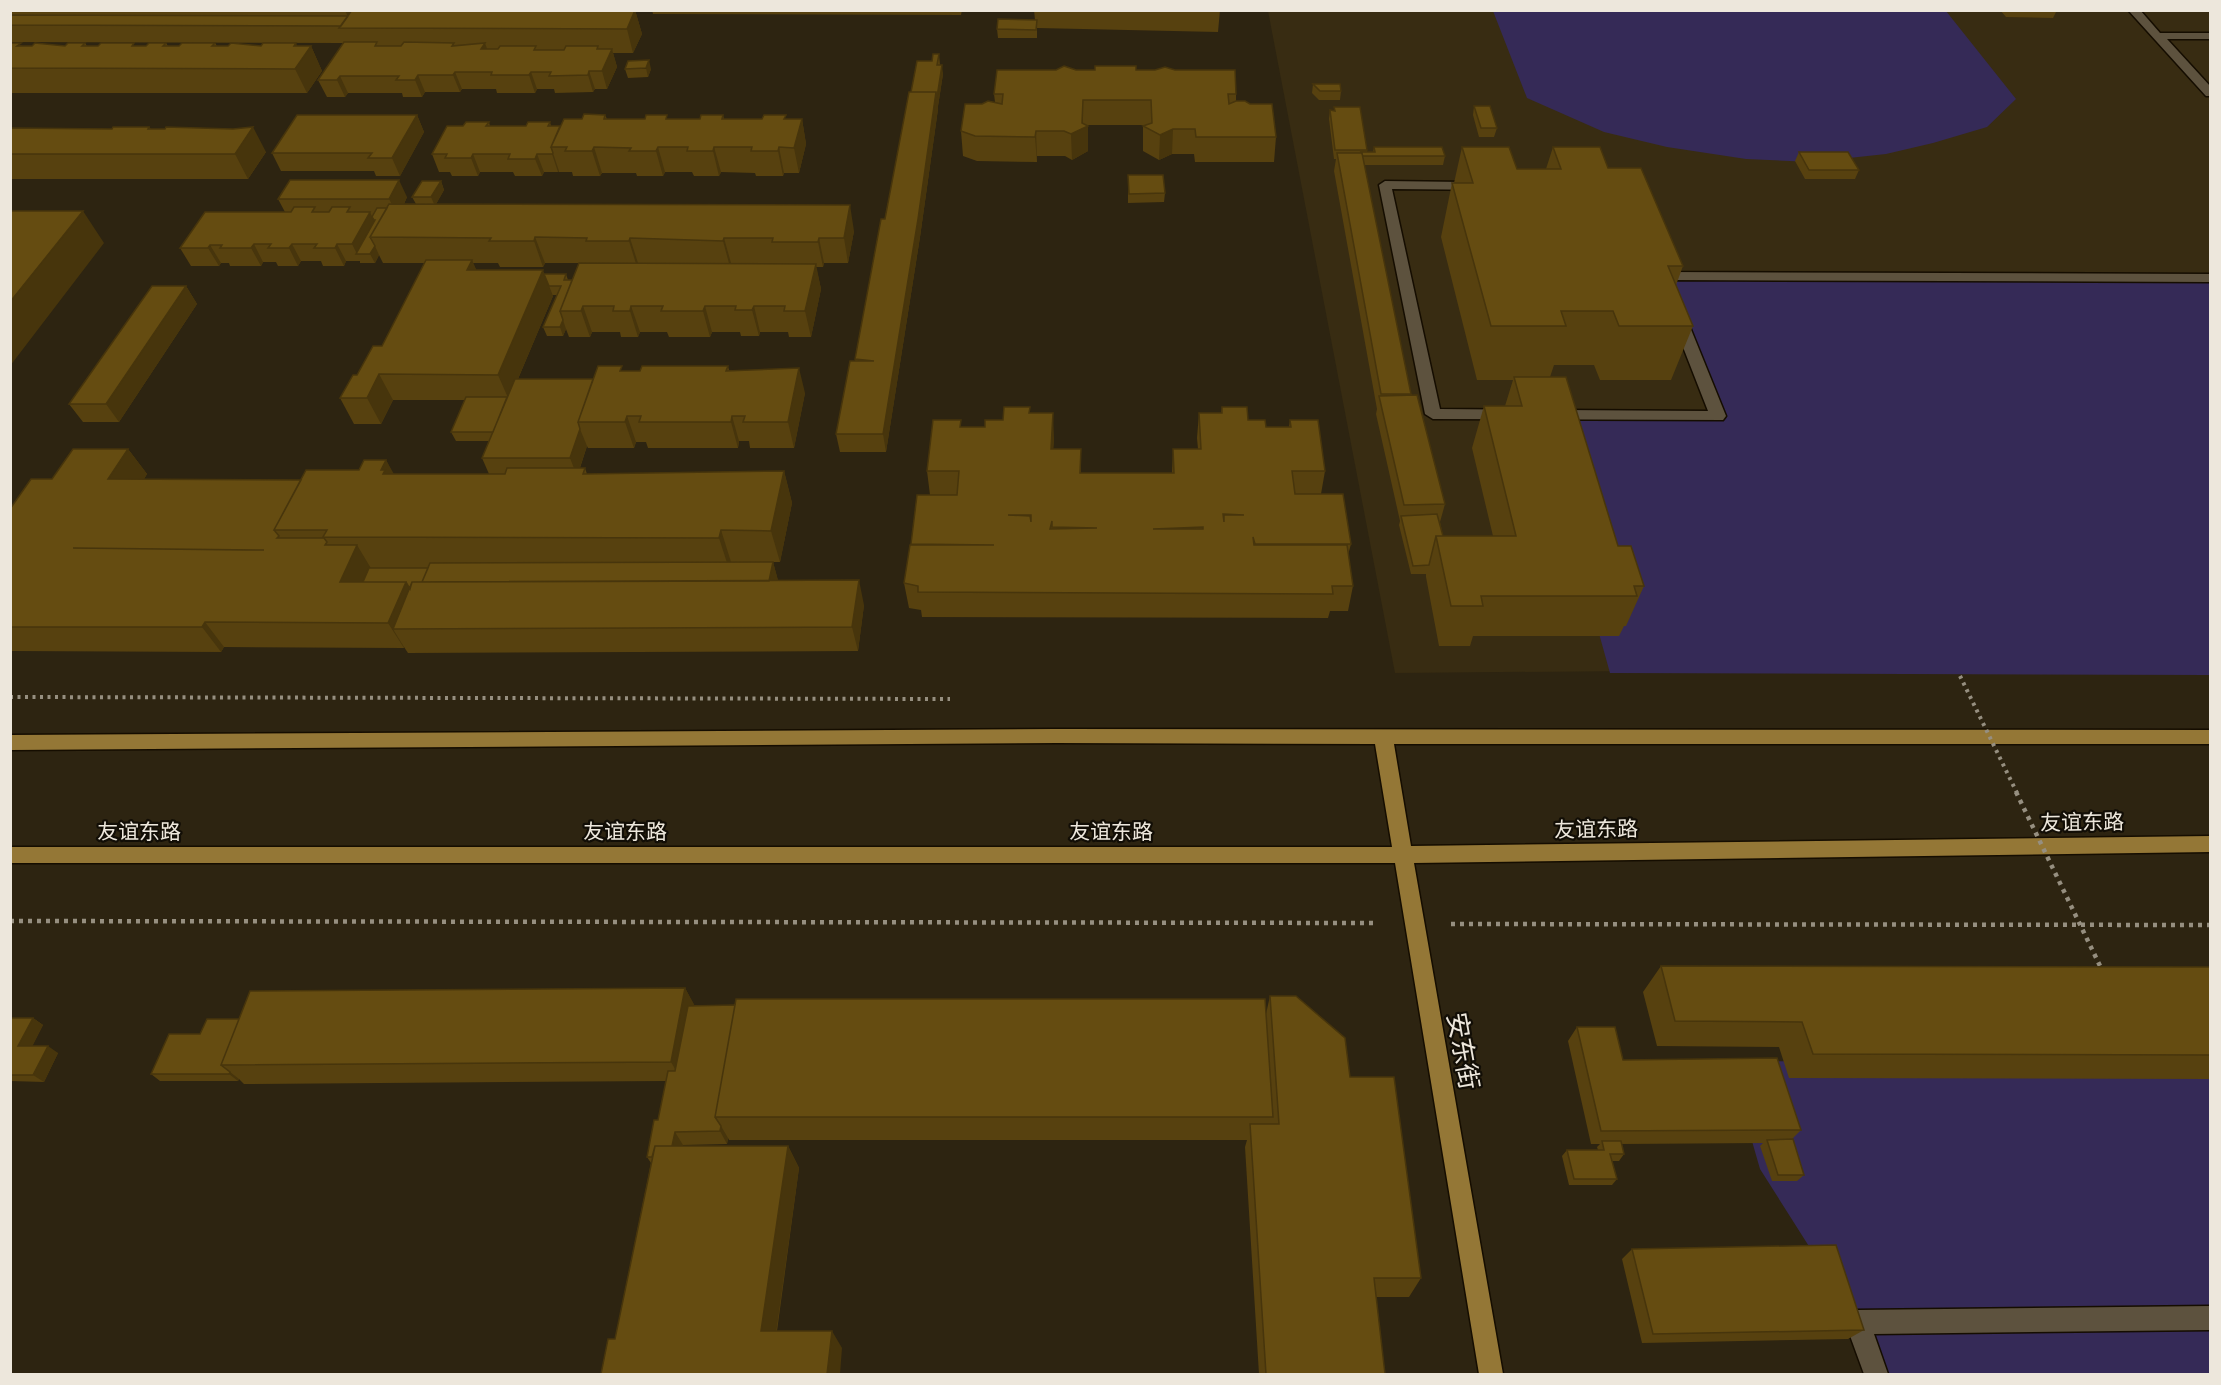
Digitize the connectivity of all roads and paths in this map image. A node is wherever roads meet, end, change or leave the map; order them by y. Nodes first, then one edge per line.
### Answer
1 (2133, 10) edge
2 (2157, 36) junction
3 (2211, 36) edge
4 (2211, 93) edge
5 (1661, 276) junction
6 (2211, 278) edge
7 (1960, 676) dead end
8 (1383, 736) junction
9 (2211, 737) edge
10 (10, 743) edge
11 (2211, 844) edge
12 (10, 855) edge
13 (1403, 855) junction
14 (10, 921) edge
15 (1415, 923) junction
16 (2211, 925) edge
17 (2106, 978) edge
18 (2211, 1318) edge
19 (1491, 1374) edge
20 (1876, 1374) edge

1 - 2 street
2 - 3 street
2 - 4 street
5 - 5 street
5 - 6 street
7 - 17 path, bridge
8 - 9 main road
8 - 10 main road
8 - 13 main road, 安东街
11 - 13 main road, 友谊东路
12 - 13 main road, 友谊东路
13 - 15 main road, 安东街
14 - 15 path
15 - 16 path
15 - 19 main road, 安东街
18 - 20 street

